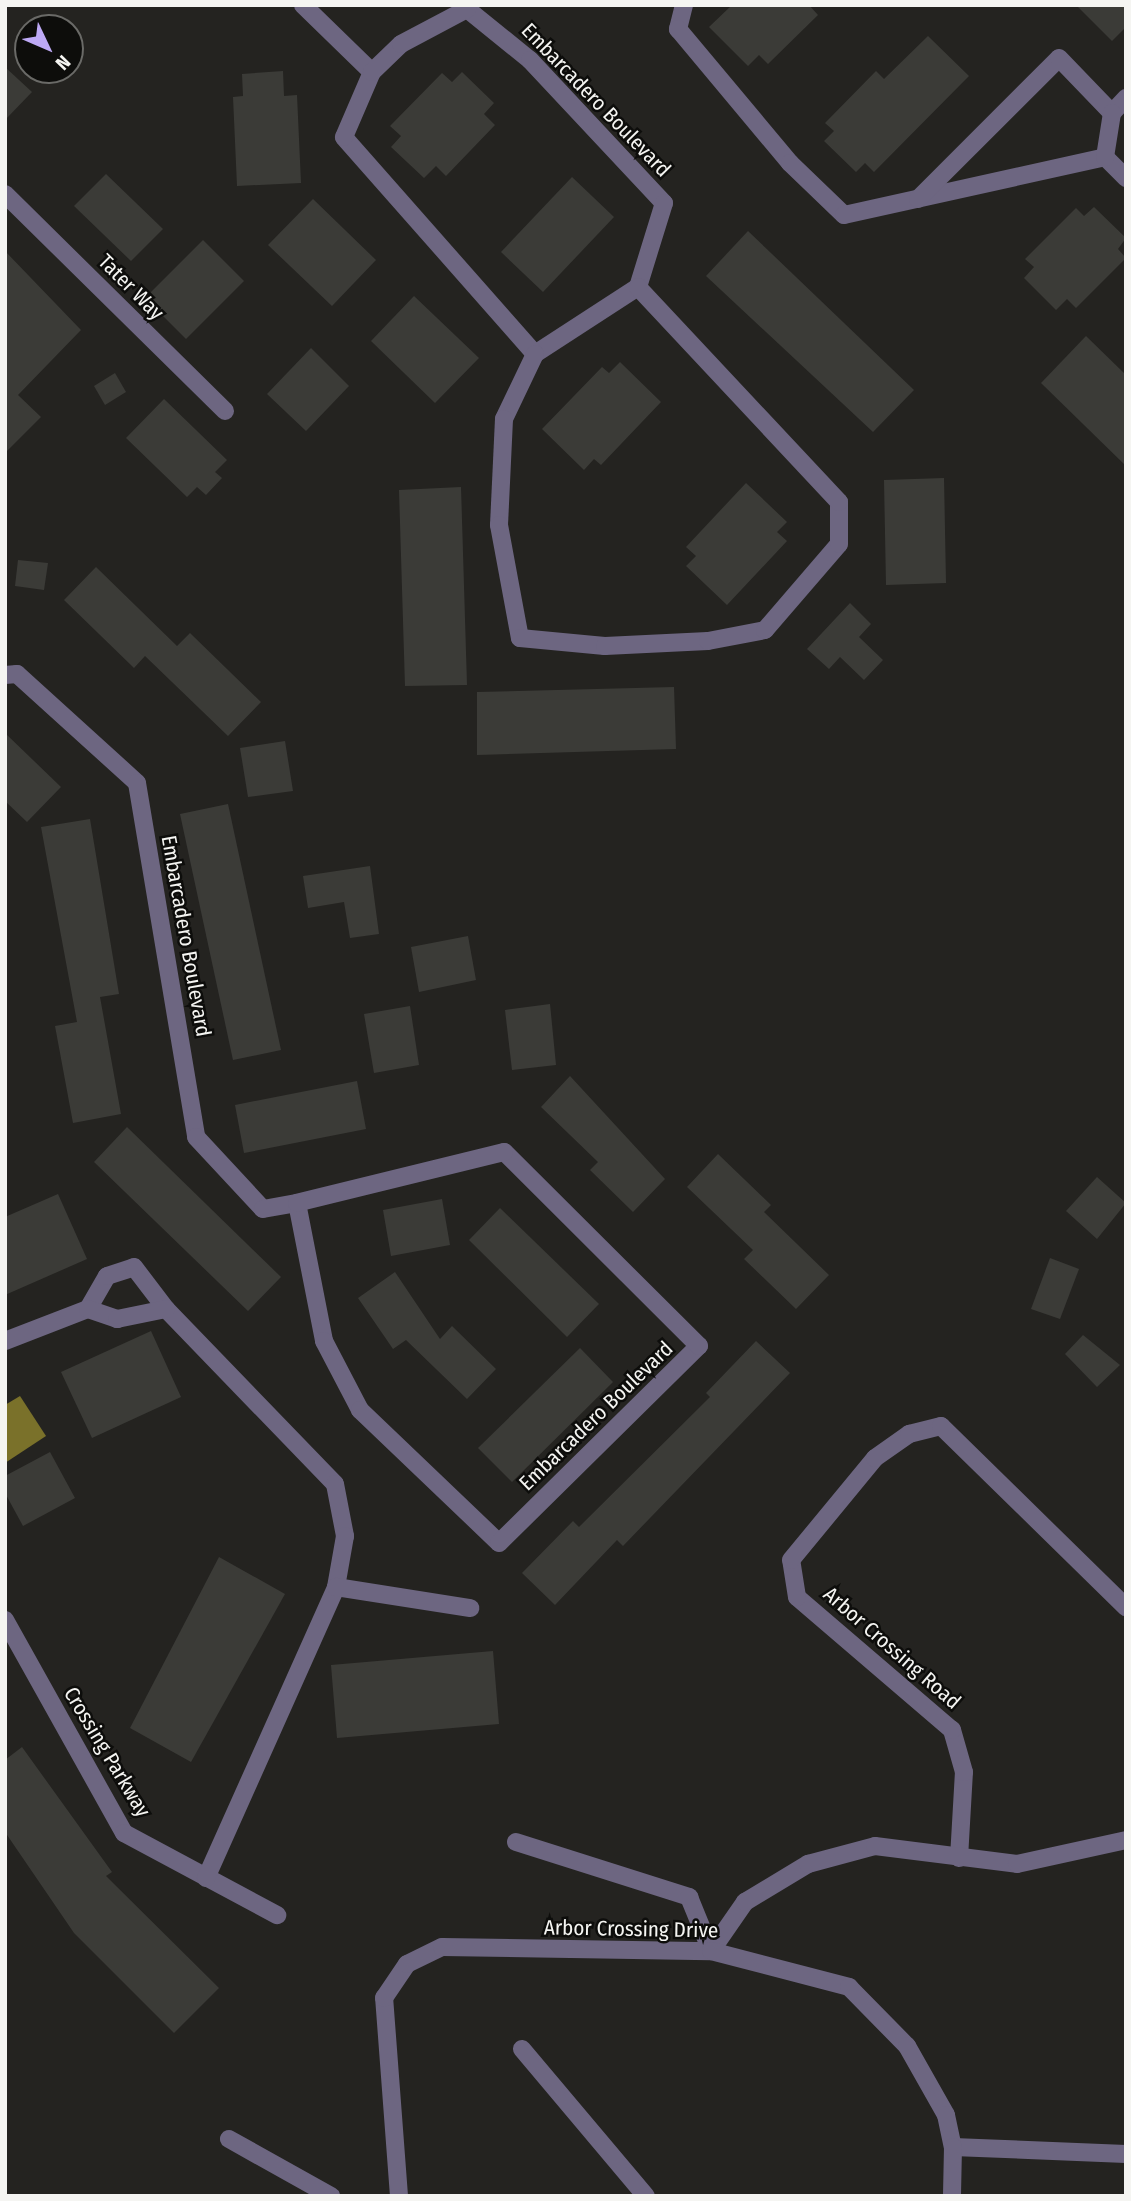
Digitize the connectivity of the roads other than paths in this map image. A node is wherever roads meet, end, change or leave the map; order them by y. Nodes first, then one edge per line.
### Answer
1 (303, 5) edge
2 (684, 5) edge
3 (372, 72) junction
4 (1126, 98) edge
5 (1112, 113) junction
6 (1104, 157) junction
7 (1126, 178) edge
8 (5, 194) edge
9 (918, 199) junction
10 (638, 287) junction
11 (535, 354) junction
12 (225, 411) dead end
13 (5, 675) edge
14 (297, 1203) junction
15 (88, 1308) junction
16 (166, 1309) junction
17 (5, 1341) edge
18 (336, 1587) junction
19 (1126, 1607) edge
20 (470, 1608) dead end
21 (5, 1620) edge
22 (1126, 1840) edge
23 (516, 1842) dead end
24 (959, 1858) junction
25 (206, 1878) junction
26 (276, 1915) dead end
27 (711, 1951) junction
28 (522, 2049) dead end
29 (229, 2138) dead end
30 (953, 2147) junction
31 (1126, 2154) edge
32 (331, 2196) edge
33 (399, 2196) edge
34 (646, 2196) edge
35 (952, 2196) edge

1 - 3 street
2 - 9 street
3 - 10 street, Embarcadero Boulevard
3 - 11 street, Embarcadero Boulevard
4 - 5 street
5 - 6 street
5 - 9 street
6 - 7 street
6 - 9 street
8 - 12 street, Tater Way
10 - 11 street
10 - 11 street
13 - 14 street, Embarcadero Boulevard
14 - 14 street, Embarcadero Boulevard
15 - 16 street
15 - 16 street
15 - 17 street
16 - 18 street
18 - 20 street
18 - 25 street
19 - 24 street, Arbor Crossing Road
21 - 25 street, Crossing Parkway
22 - 24 street
23 - 27 street
24 - 27 street
25 - 26 street, Crossing Parkway
27 - 30 street, Arbor Crossing Drive
27 - 33 street, Arbor Crossing Drive
28 - 34 street
29 - 32 street
30 - 31 street
30 - 35 street, Arbor Crossing Drive

